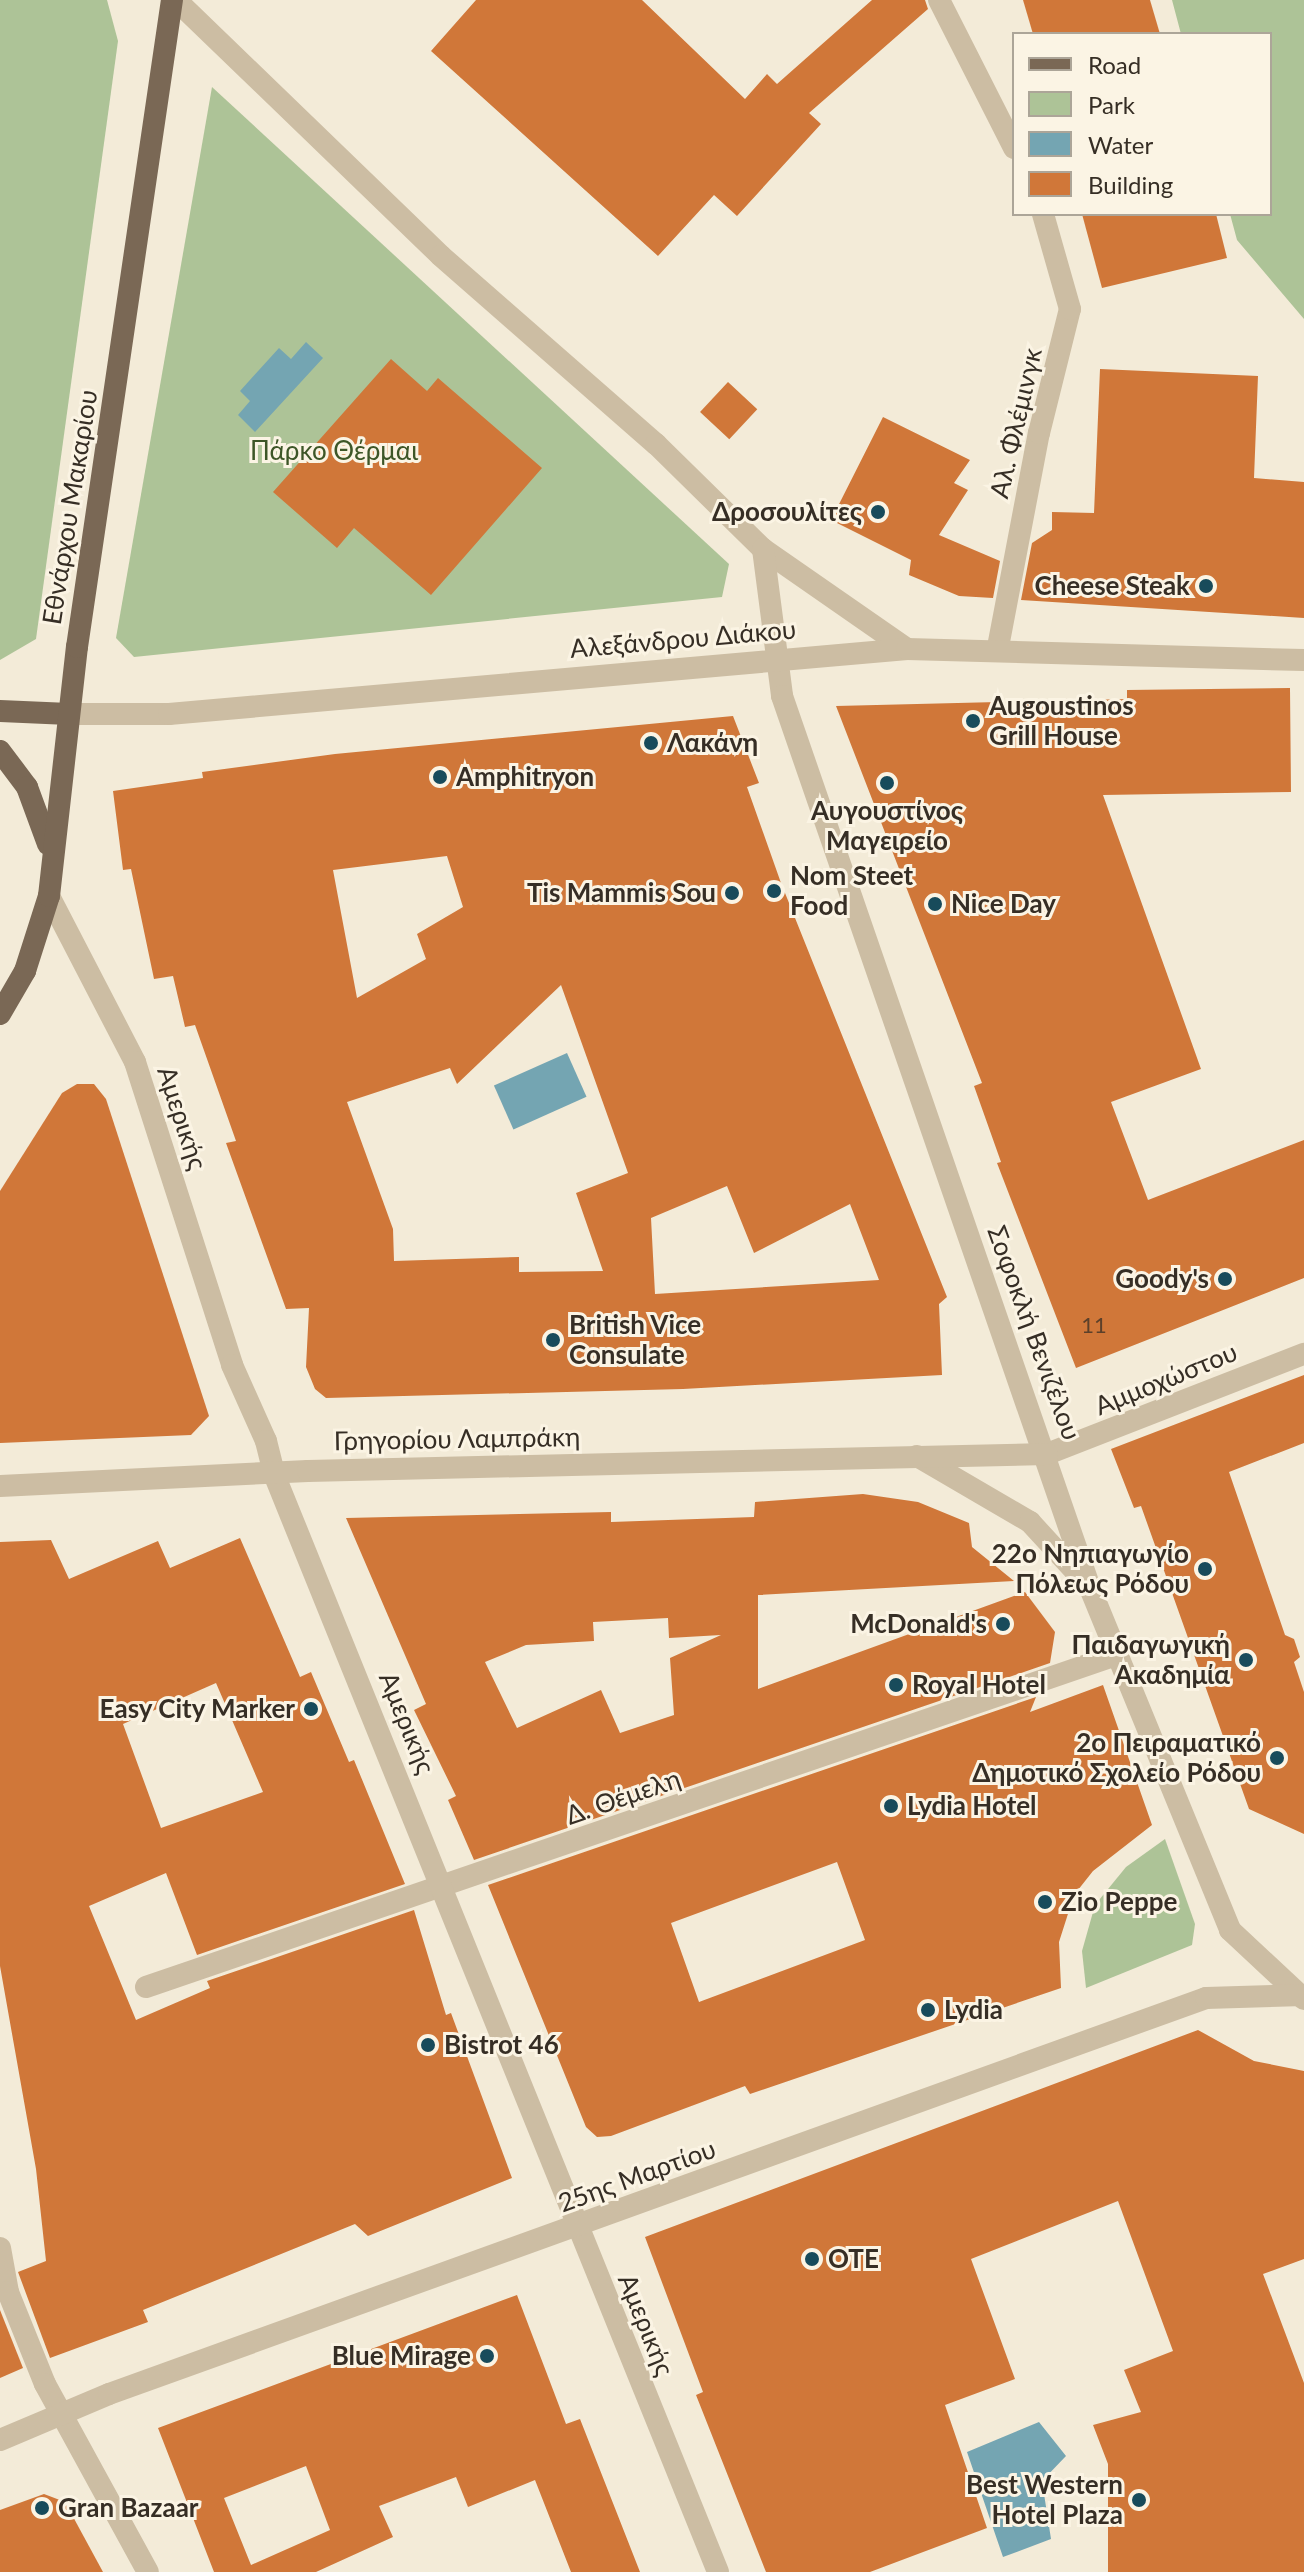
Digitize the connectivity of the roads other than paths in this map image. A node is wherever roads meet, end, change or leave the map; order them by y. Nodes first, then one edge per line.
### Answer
1 (174, 0) edge
2 (939, 0) edge
3 (1012, 144) edge
4 (1044, 216) edge
5 (763, 549) junction
6 (998, 647) junction
7 (907, 649) junction
8 (774, 658) junction
9 (1304, 660) edge
10 (0, 711) edge
11 (69, 714) junction
12 (0, 751) edge
13 (52, 861) junction
14 (49, 896) junction
15 (0, 1014) edge
16 (1304, 1354) edge
17 (1047, 1454) junction
18 (916, 1455) junction
19 (274, 1474) junction
20 (0, 1486) edge
21 (1090, 1588) junction
22 (1116, 1655) junction
23 (445, 1888) junction
24 (146, 1987) dead end
25 (1302, 1996) edge
26 (577, 2228) junction
27 (0, 2248) edge
28 (59, 2413) junction
29 (0, 2440) edge
30 (148, 2572) edge
31 (718, 2572) edge

1 - 5 street
1 - 11 main road, Εθνάρχου Μακαρίου
2 - 3 street
4 - 6 street, Αλ. Φλέμινγκ
5 - 7 street
5 - 8 street, Σοφοκλή Βενιζέλου
6 - 7 street, Αλεξάνδρου Διάκου
6 - 9 street, Αλεξάνδρου Διάκου
7 - 8 street, Αλεξάνδρου Διάκου
8 - 11 street, Αλεξάνδρου Διάκου
8 - 17 street, Σοφοκλή Βενιζέλου
10 - 11 main road
11 - 13 main road, Εθνάρχου Μακαρίου
12 - 13 main road
13 - 14 main road, Εθνάρχου Μακαρίου
14 - 15 main road, Εθνάρχου Μακαρίου
14 - 19 street, Αμερικής
16 - 17 street, Αμμοχώστου
17 - 18 street, Γρηγορίου Λαμπράκη
17 - 21 street, Σοφοκλή Βενιζέλου
18 - 19 street, Γρηγορίου Λαμπράκη
18 - 21 street
19 - 20 street, Γρηγορίου Λαμπράκη
19 - 23 street, Αμερικής
21 - 22 street, Σοφοκλή Βενιζέλου
22 - 23 street, Δ. Θέμελη
22 - 25 street, Σοφοκλή Βενιζέλου
23 - 24 street, Δ. Θέμελη
23 - 26 street, Αμερικής
25 - 26 street, 25ης Μαρτίου
26 - 28 street, 25ης Μαρτίου
26 - 31 street, Αμερικής
27 - 28 street
28 - 29 street, 25ης Μαρτίου
28 - 30 street

